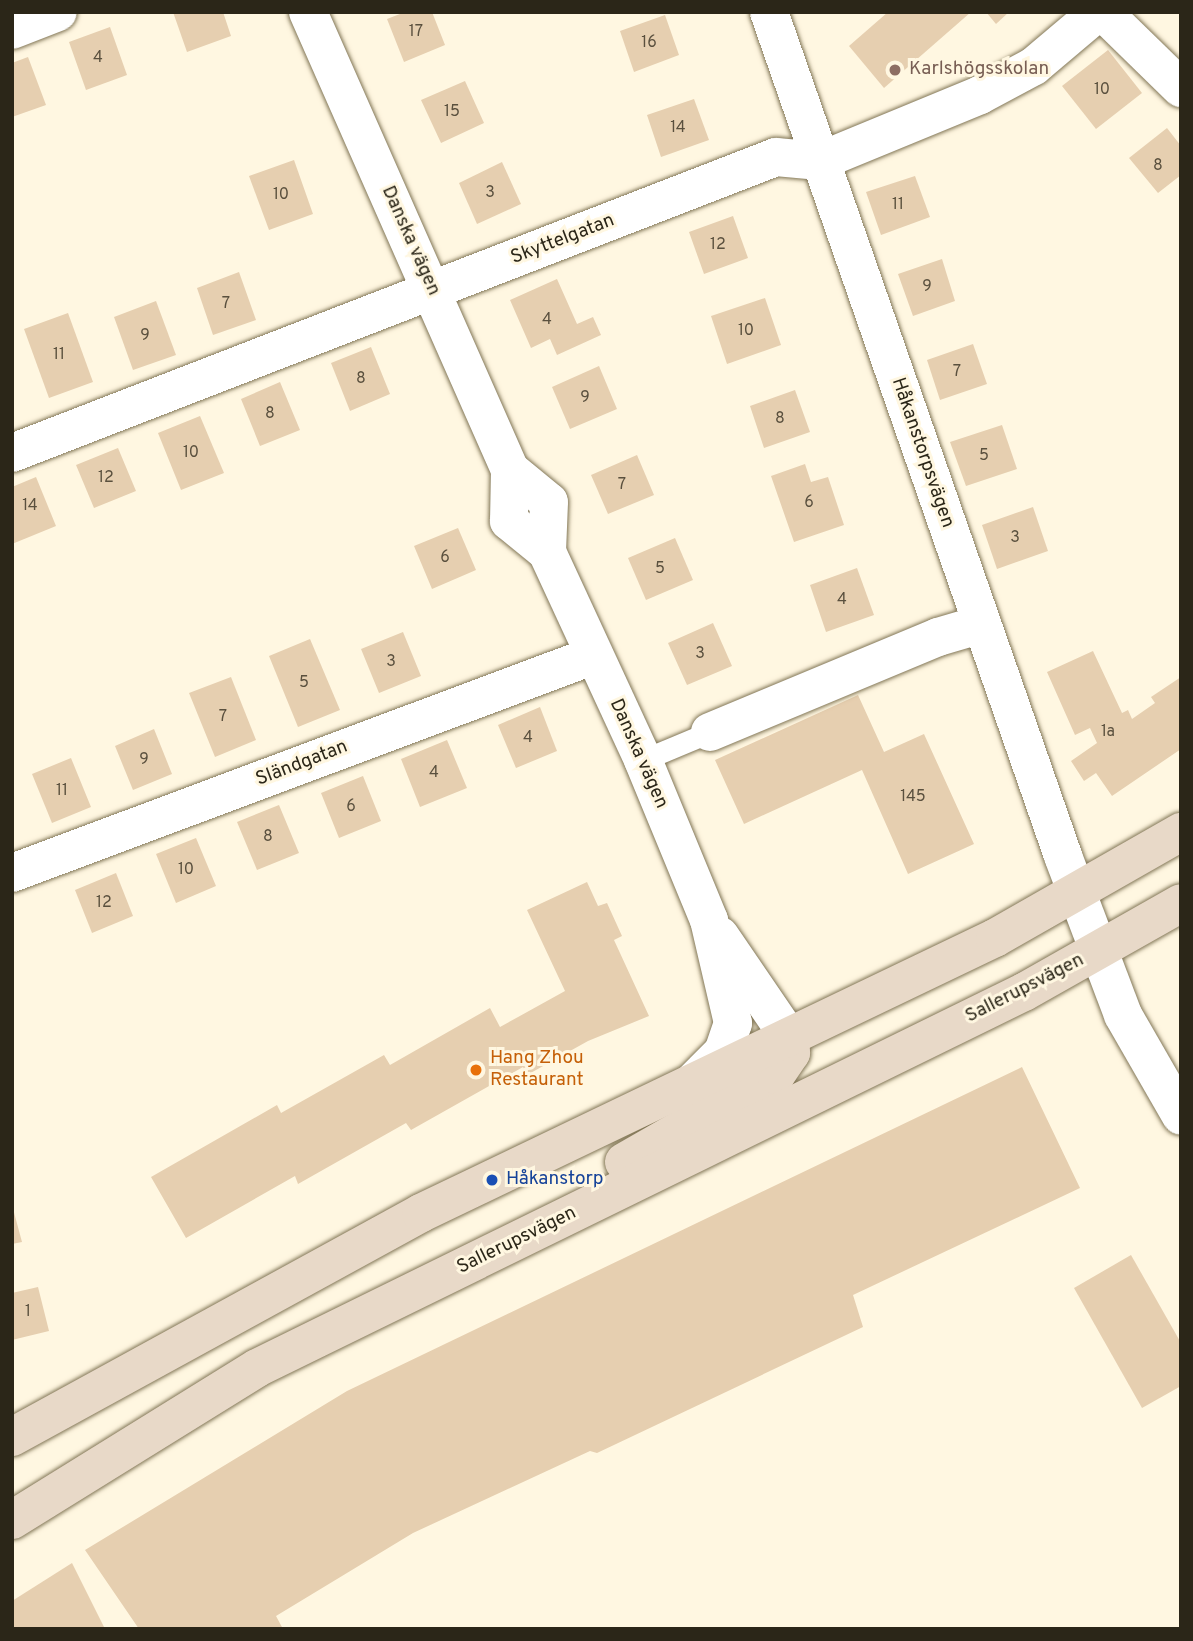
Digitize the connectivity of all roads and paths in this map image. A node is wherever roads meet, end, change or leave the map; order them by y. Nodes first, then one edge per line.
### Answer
1 (58, 12) edge
2 (308, 12) edge
3 (769, 12) edge
4 (1100, 12) edge
5 (12, 30) edge
6 (1181, 88) edge
7 (820, 161) junction
8 (433, 291) junction
9 (12, 453) edge
10 (982, 624) junction
11 (592, 656) junction
12 (710, 732) joint
13 (643, 760) junction
14 (1181, 832) edge
15 (12, 873) edge
16 (1077, 893) junction
17 (1181, 903) edge
18 (709, 920) junction
19 (1099, 950) junction
20 (789, 1037) junction
21 (688, 1085) junction
22 (1181, 1116) edge
23 (538, 1230) junction
24 (12, 1437) edge
25 (12, 1520) edge

1 - 5 street
2 - 8 street, Danska vägen
3 - 7 street, Håkanstorpsvägen
4 - 6 street
4 - 7 street, Skyttelgatan
7 - 8 street, Skyttelgatan
7 - 10 street, Håkanstorpsvägen
8 - 9 street, Skyttelgatan
8 - 11 street, Danska vägen
10 - 12 street
10 - 16 street, Håkanstorpsvägen
11 - 13 street, Danska vägen
11 - 15 street, Sländgatan
12 - 13 lane
13 - 18 street, Danska vägen
14 - 16 main road
16 - 19 street, Håkanstorpsvägen
16 - 20 main road
17 - 19 main road, Sallerupsvägen
18 - 20 street, Danska vägen
18 - 21 street, Danska vägen
19 - 22 street, Håkanstorpsvägen
19 - 23 main road, Sallerupsvägen
20 - 21 main road
20 - 23 main road
21 - 24 main road
23 - 25 main road, Sallerupsvägen

